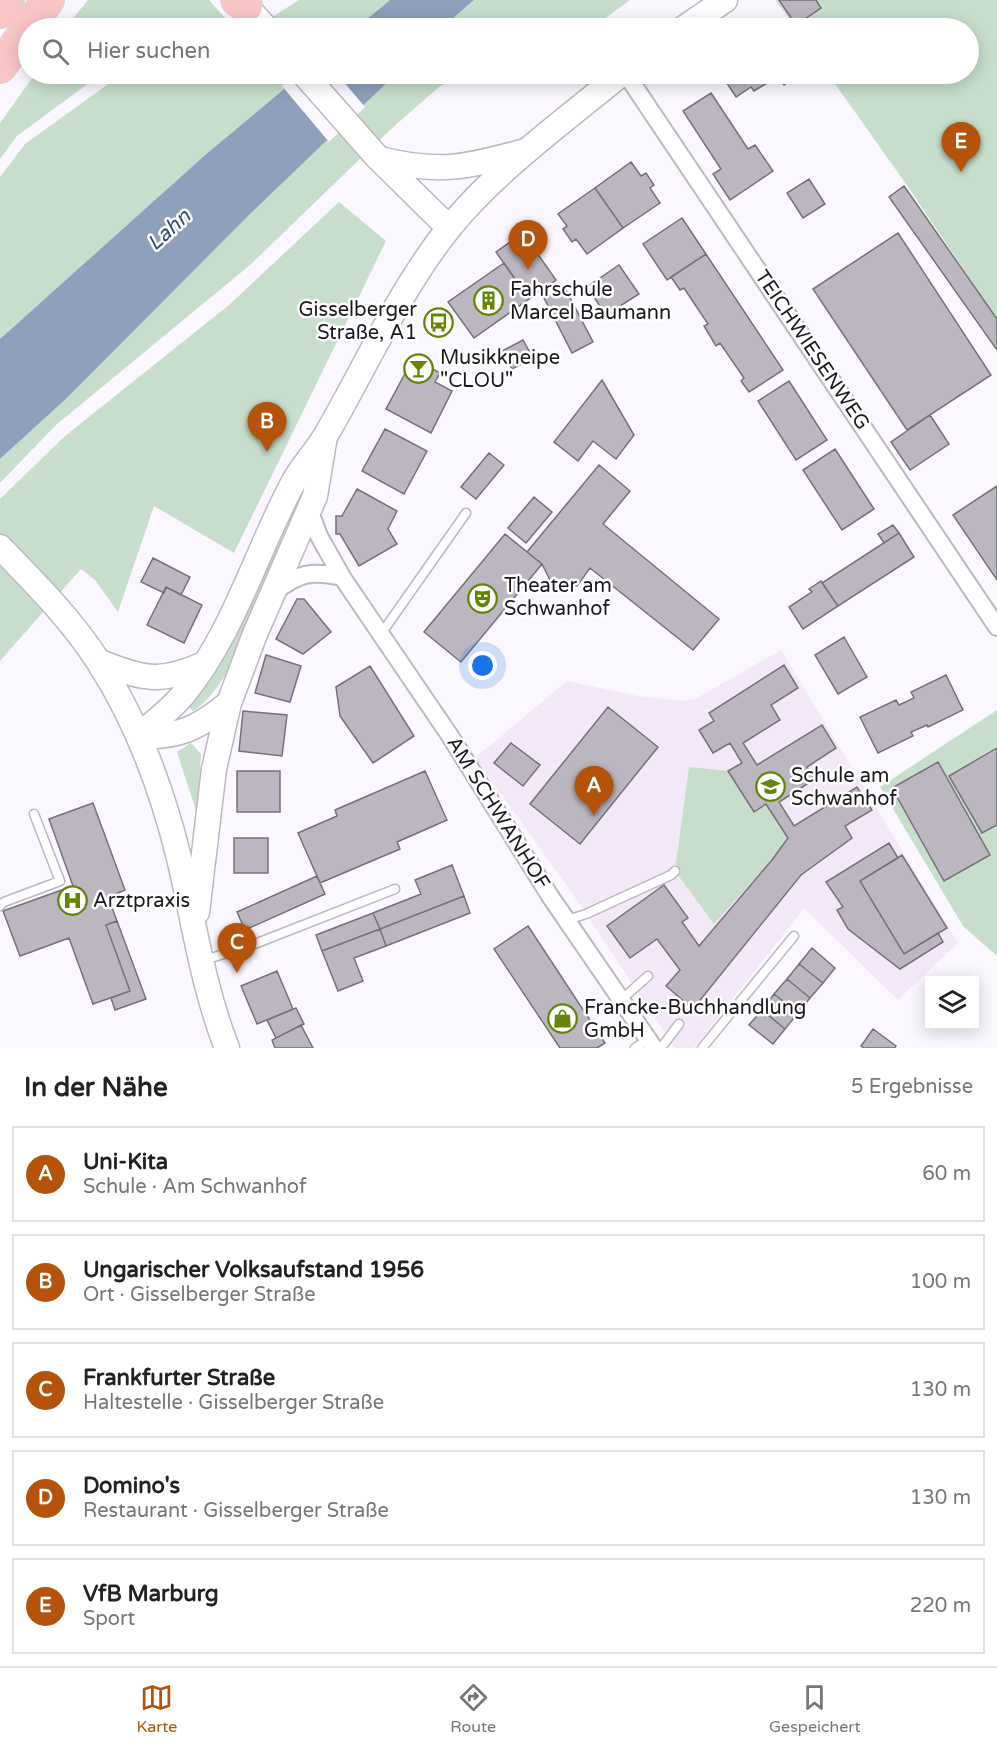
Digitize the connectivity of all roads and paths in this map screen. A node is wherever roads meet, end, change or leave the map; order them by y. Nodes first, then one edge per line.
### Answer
1 (8, 0) edge
2 (725, 0) edge
3 (49, 4) edge
4 (0, 12) edge
5 (38, 18) edge
6 (699, 18) edge
7 (18, 44) edge
8 (0, 67) edge
9 (313, 84) edge
10 (609, 84) edge
11 (633, 84) edge
12 (528, 151) junction
13 (378, 158) junction
14 (449, 228) junction
15 (325, 437) junction
16 (309, 509) junction
17 (466, 513) dead end
18 (0, 547) edge
19 (342, 577) junction
20 (273, 592) junction
21 (997, 627) edge
22 (381, 634) junction
23 (98, 661) junction
24 (205, 664) junction
25 (228, 703) junction
26 (138, 736) junction
27 (34, 814) dead end
28 (675, 871) dead end
29 (395, 889) dead end
30 (0, 906) edge
31 (567, 920) junction
32 (195, 931) junction
33 (794, 936) dead end
34 (201, 961) junction
35 (648, 976) dead end
36 (620, 1001) junction
37 (679, 1024) dead end
38 (649, 1046) edge
39 (226, 1048) edge
40 (702, 1048) edge

1 - 4 highway
2 - 6 main road
3 - 5 highway
7 - 8 highway
9 - 13 main road
10 - 12 main road
11 - 21 street, TEICHWIESENWEG
12 - 13 main road
12 - 14 main road
13 - 14 main road
14 - 15 main road
15 - 16 main road
15 - 24 main road
16 - 19 street, AM SCHWANHOF
16 - 20 main road
17 - 22 lane
18 - 23 main road
19 - 20 street
19 - 22 street, AM SCHWANHOF
20 - 25 main road
22 - 31 street, AM SCHWANHOF
23 - 24 main road
23 - 26 main road
24 - 26 main road
25 - 26 main road
25 - 32 main road
26 - 32 main road
27 - 30 lane
28 - 31 lane
29 - 34 lane
31 - 36 street, AM SCHWANHOF
32 - 34 main road
33 - 40 lane
34 - 39 main road
35 - 36 lane
36 - 38 street, AM SCHWANHOF
37 - 38 lane

